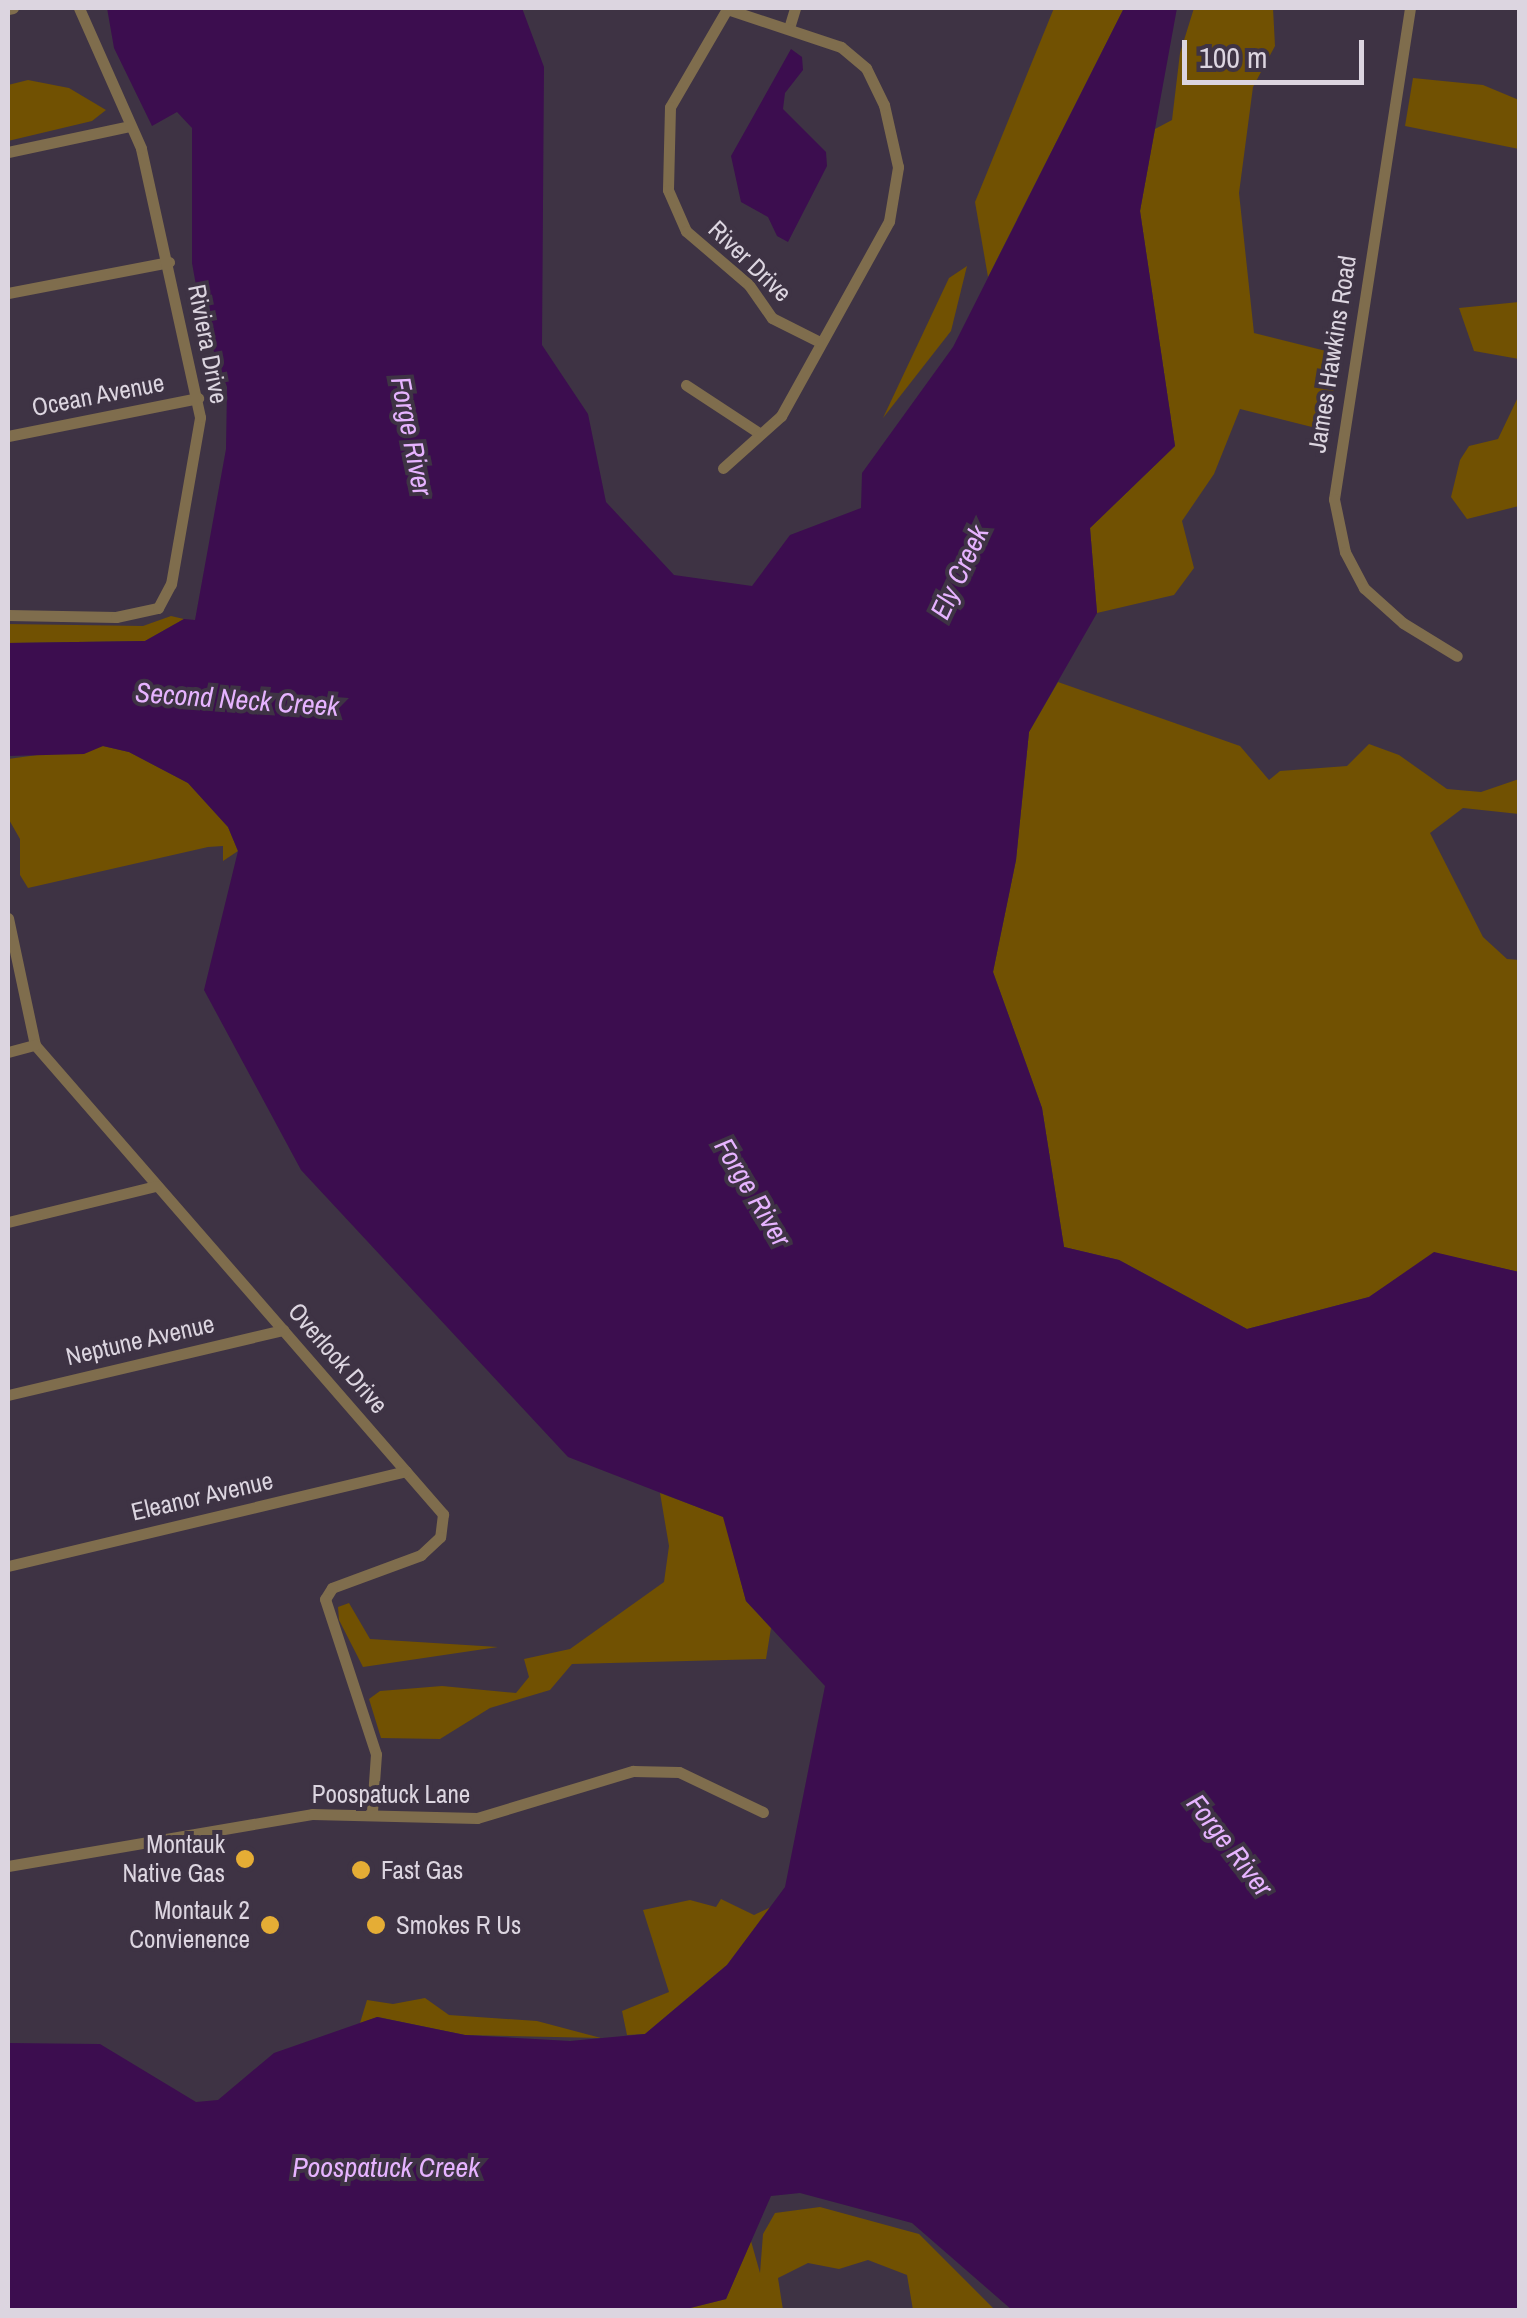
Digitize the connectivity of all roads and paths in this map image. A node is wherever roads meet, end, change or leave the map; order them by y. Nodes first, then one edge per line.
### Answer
1 (79, 8) edge
2 (795, 8) edge
3 (1410, 8) edge
4 (789, 28) junction
5 (130, 126) junction
6 (8, 152) edge
7 (169, 262) junction
8 (8, 293) edge
9 (818, 342) junction
10 (686, 385) dead end
11 (198, 398) junction
12 (759, 433) junction
13 (8, 436) edge
14 (723, 468) dead end
15 (8, 615) edge
16 (1457, 656) dead end
17 (8, 918) edge
18 (35, 1045) junction
19 (8, 1052) edge
20 (156, 1186) junction
21 (8, 1222) edge
22 (283, 1330) junction
23 (8, 1395) edge
24 (406, 1470) junction
25 (8, 1566) edge
26 (372, 1811) junction
27 (762, 1812) dead end
28 (8, 1866) edge

1 - 5 street, Riviera Drive
2 - 4 street
3 - 16 street, James Hawkins Road
4 - 9 street, River Drive
4 - 9 street, River Drive
5 - 6 street
5 - 7 street, Riviera Drive
7 - 8 street
7 - 11 street, Riviera Drive
9 - 12 street
10 - 12 street
11 - 13 street, Ocean Avenue
11 - 15 street, Riviera Drive
12 - 14 street
17 - 18 street, Overlook Drive
18 - 19 street
18 - 20 street, Overlook Drive
20 - 21 street
20 - 22 street, Overlook Drive
22 - 23 street, Neptune Avenue
22 - 24 street, Overlook Drive
24 - 25 street, Eleanor Avenue
24 - 26 street, Overlook Drive
26 - 27 street, Poospatuck Lane
26 - 28 street, Poospatuck Lane

